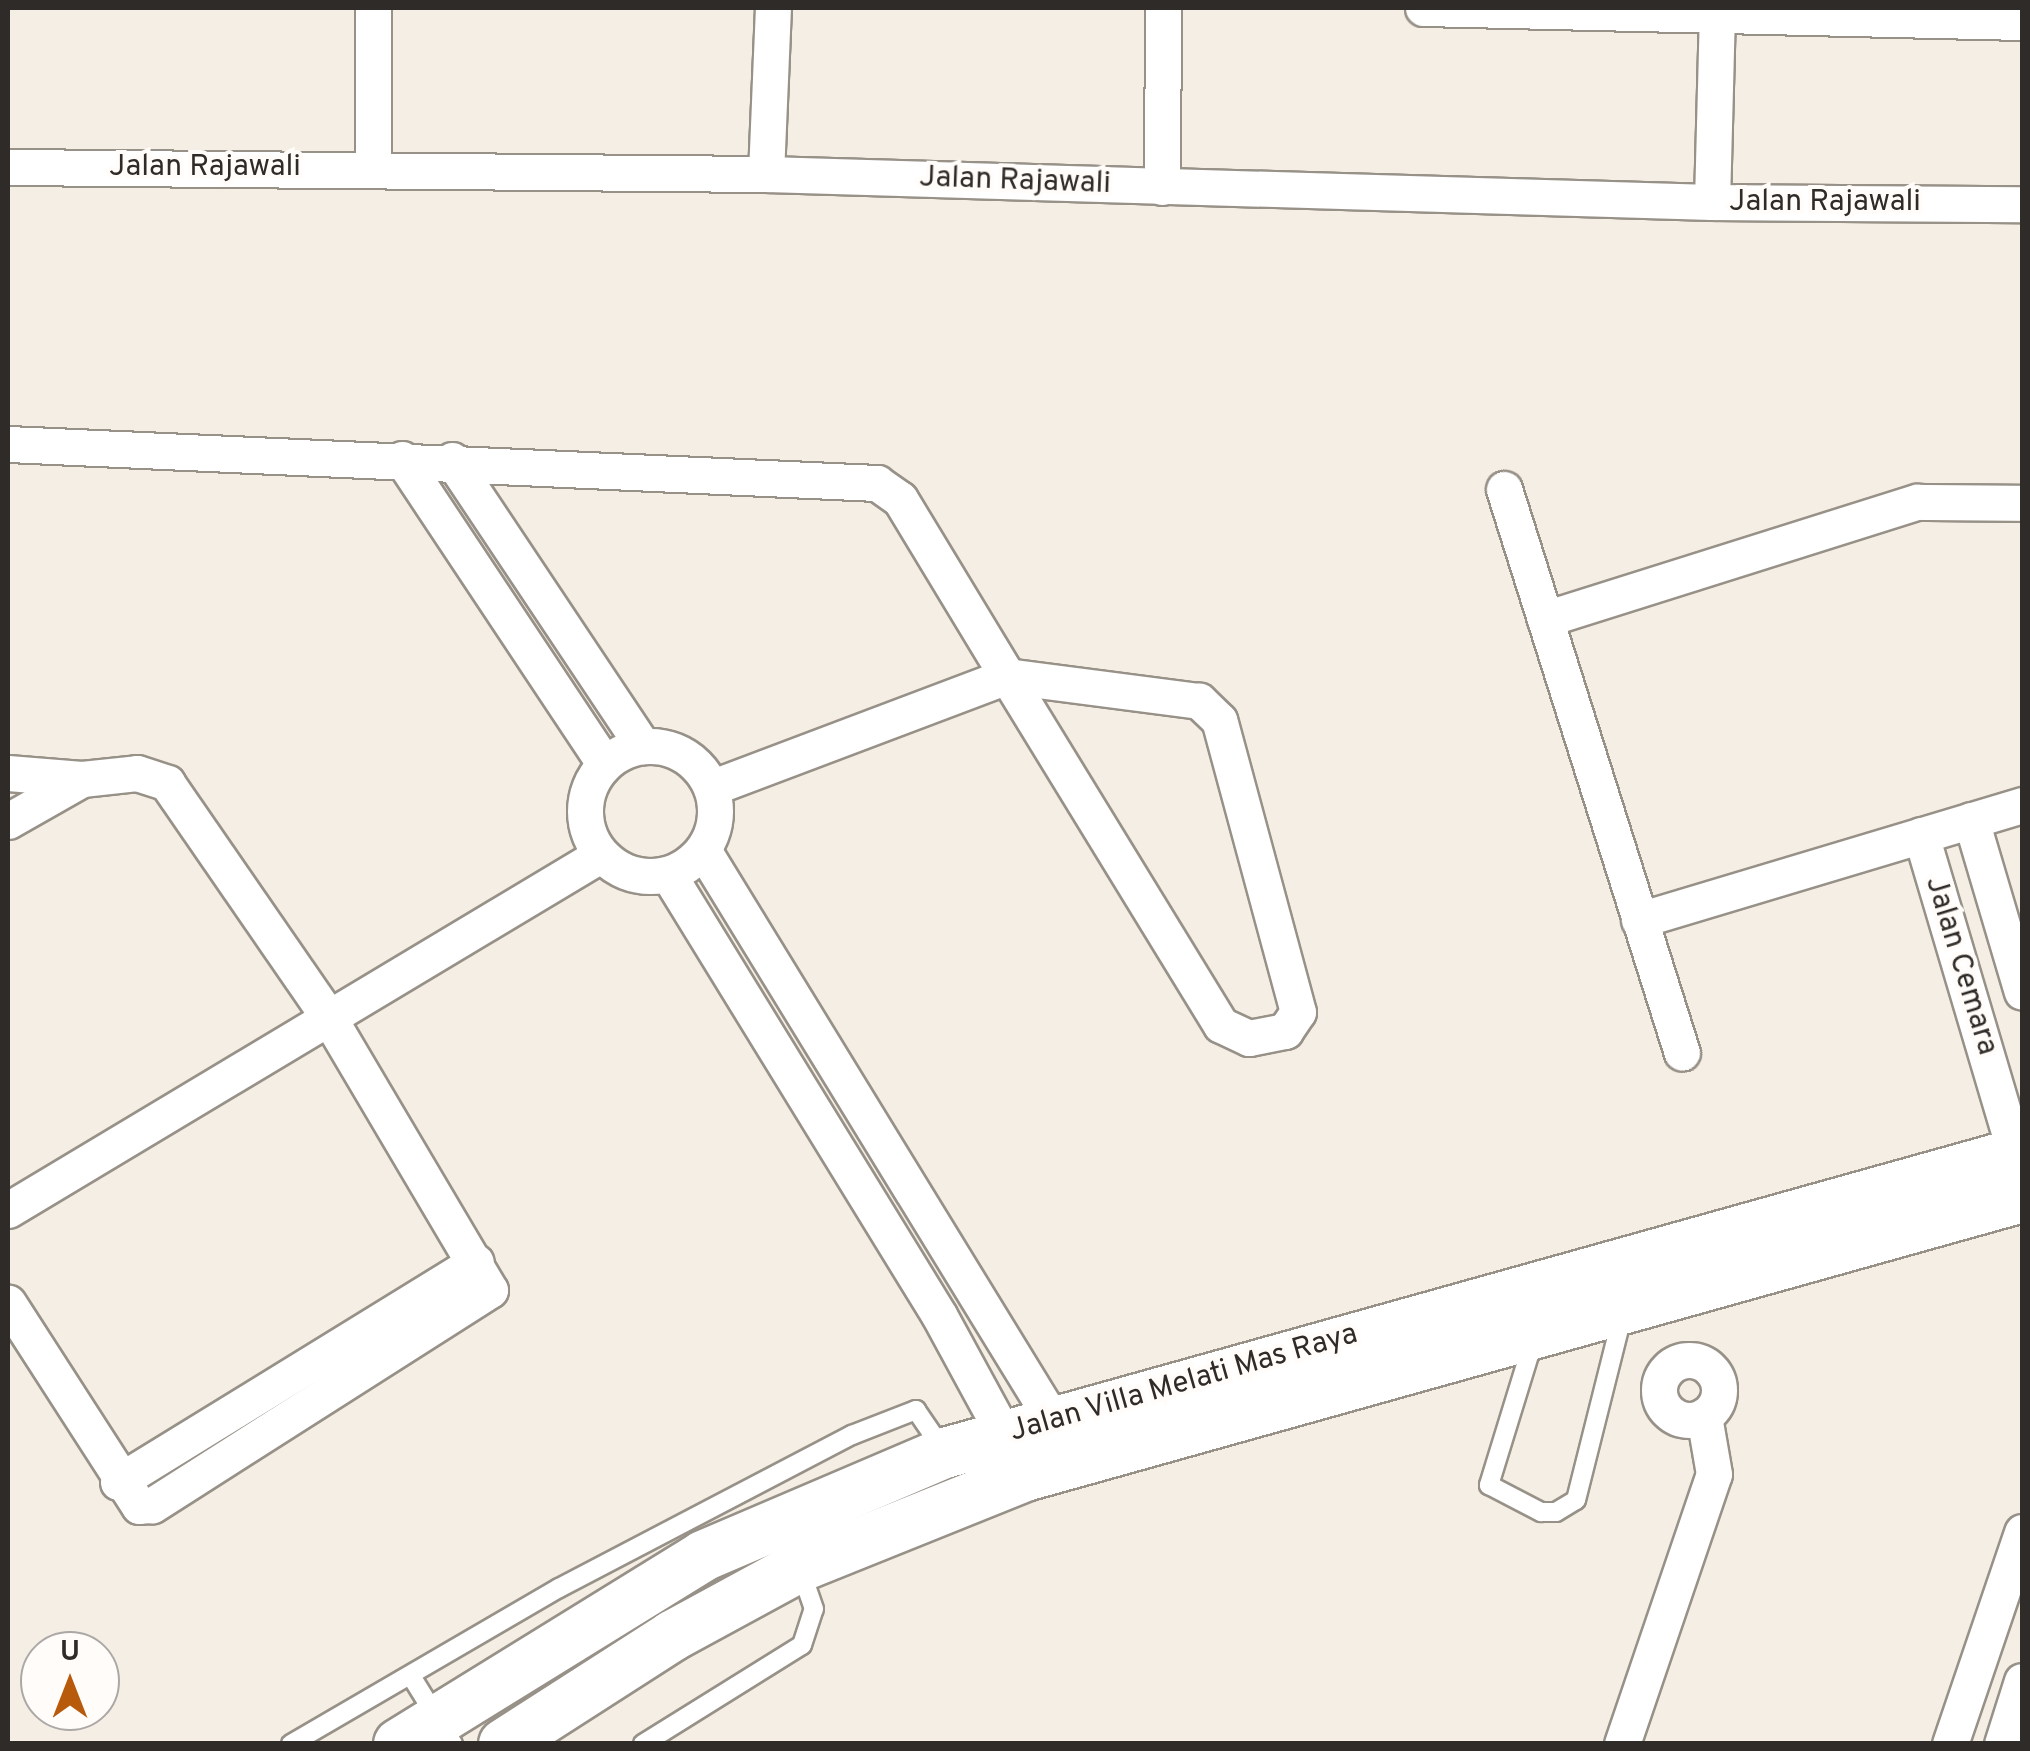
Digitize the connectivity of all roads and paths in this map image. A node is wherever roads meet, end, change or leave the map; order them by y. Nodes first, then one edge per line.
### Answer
1 (373, 8) edge
2 (773, 8) edge
3 (1163, 8) edge
4 (1423, 8) edge
5 (1718, 16) junction
6 (2022, 22) edge
7 (8, 167) edge
8 (374, 168) junction
9 (766, 174) junction
10 (1162, 187) junction
11 (1712, 202) junction
12 (2022, 204) edge
13 (8, 444) edge
14 (402, 459) junction
15 (452, 460) junction
16 (1504, 489) dead end
17 (2022, 502) edge
18 (1545, 619) junction
19 (1007, 676) junction
20 (643, 746) junction
21 (604, 764) junction
22 (8, 773) edge
23 (82, 779) junction
24 (711, 788) junction
25 (2022, 805) edge
26 (1970, 820) junction
27 (8, 822) edge
28 (1921, 835) junction
29 (703, 850) junction
30 (600, 855) junction
31 (668, 874) junction
32 (1639, 920) junction
33 (2022, 992) edge
34 (329, 1018) junction
35 (1682, 1053) dead end
36 (2021, 1171) edge
37 (8, 1210) edge
38 (8, 1303) edge
39 (1625, 1307) junction
40 (1536, 1332) junction
41 (1704, 1416) dead end
42 (1065, 1439) junction
43 (1015, 1456) junction
44 (2022, 1532) edge
45 (779, 1533) junction
46 (571, 1607) junction
47 (411, 1676) junction
48 (2022, 1681) edge
49 (430, 1735) edge
50 (291, 1744) edge
51 (504, 1744) edge
52 (643, 1744) edge
53 (1622, 1744) edge
54 (1950, 1744) edge
55 (2002, 1744) edge

1 - 8 street
2 - 9 street
3 - 10 street
4 - 5 street
5 - 6 street
5 - 11 street
7 - 8 street, Jalan Rajawali
8 - 9 street, Jalan Rajawali
9 - 10 street, Jalan Rajawali
10 - 11 street, Jalan Rajawali
11 - 12 street, Jalan Rajawali
13 - 14 street
14 - 15 street
14 - 21 street
15 - 19 street
15 - 20 street
16 - 18 street
17 - 18 street
18 - 32 street
19 - 19 street
19 - 24 street
20 - 21 street
20 - 24 street
21 - 30 street
22 - 23 street
23 - 27 street
23 - 34 street
24 - 29 street
25 - 26 street
26 - 28 street
26 - 33 street, Jalan Cemara
28 - 32 street
28 - 36 street, Jalan Cemara
29 - 31 street
29 - 42 street
30 - 31 street
30 - 34 street
31 - 43 street
32 - 35 street
34 - 37 street
34 - 38 street
36 - 39 street, Jalan Villa Melati Mas Raya
36 - 42 street, Jalan Villa Melati Mas Raya
39 - 40 street, Jalan Villa Melati Mas Raya
39 - 40 lane
40 - 42 street, Jalan Villa Melati Mas Raya
41 - 53 street
42 - 43 street, Jalan Villa Melati Mas Raya
43 - 45 street, Jalan Villa Melati Mas Raya
43 - 45 street, Jalan Villa Melati Mas Raya
44 - 54 street
45 - 46 street, Jalan Villa Melati Mas Raya
45 - 51 street, Jalan Villa Melati Mas Raya
45 - 52 lane
46 - 47 lane
46 - 49 street, Jalan Villa Melati Mas Raya
47 - 49 lane
47 - 50 lane
48 - 55 street

